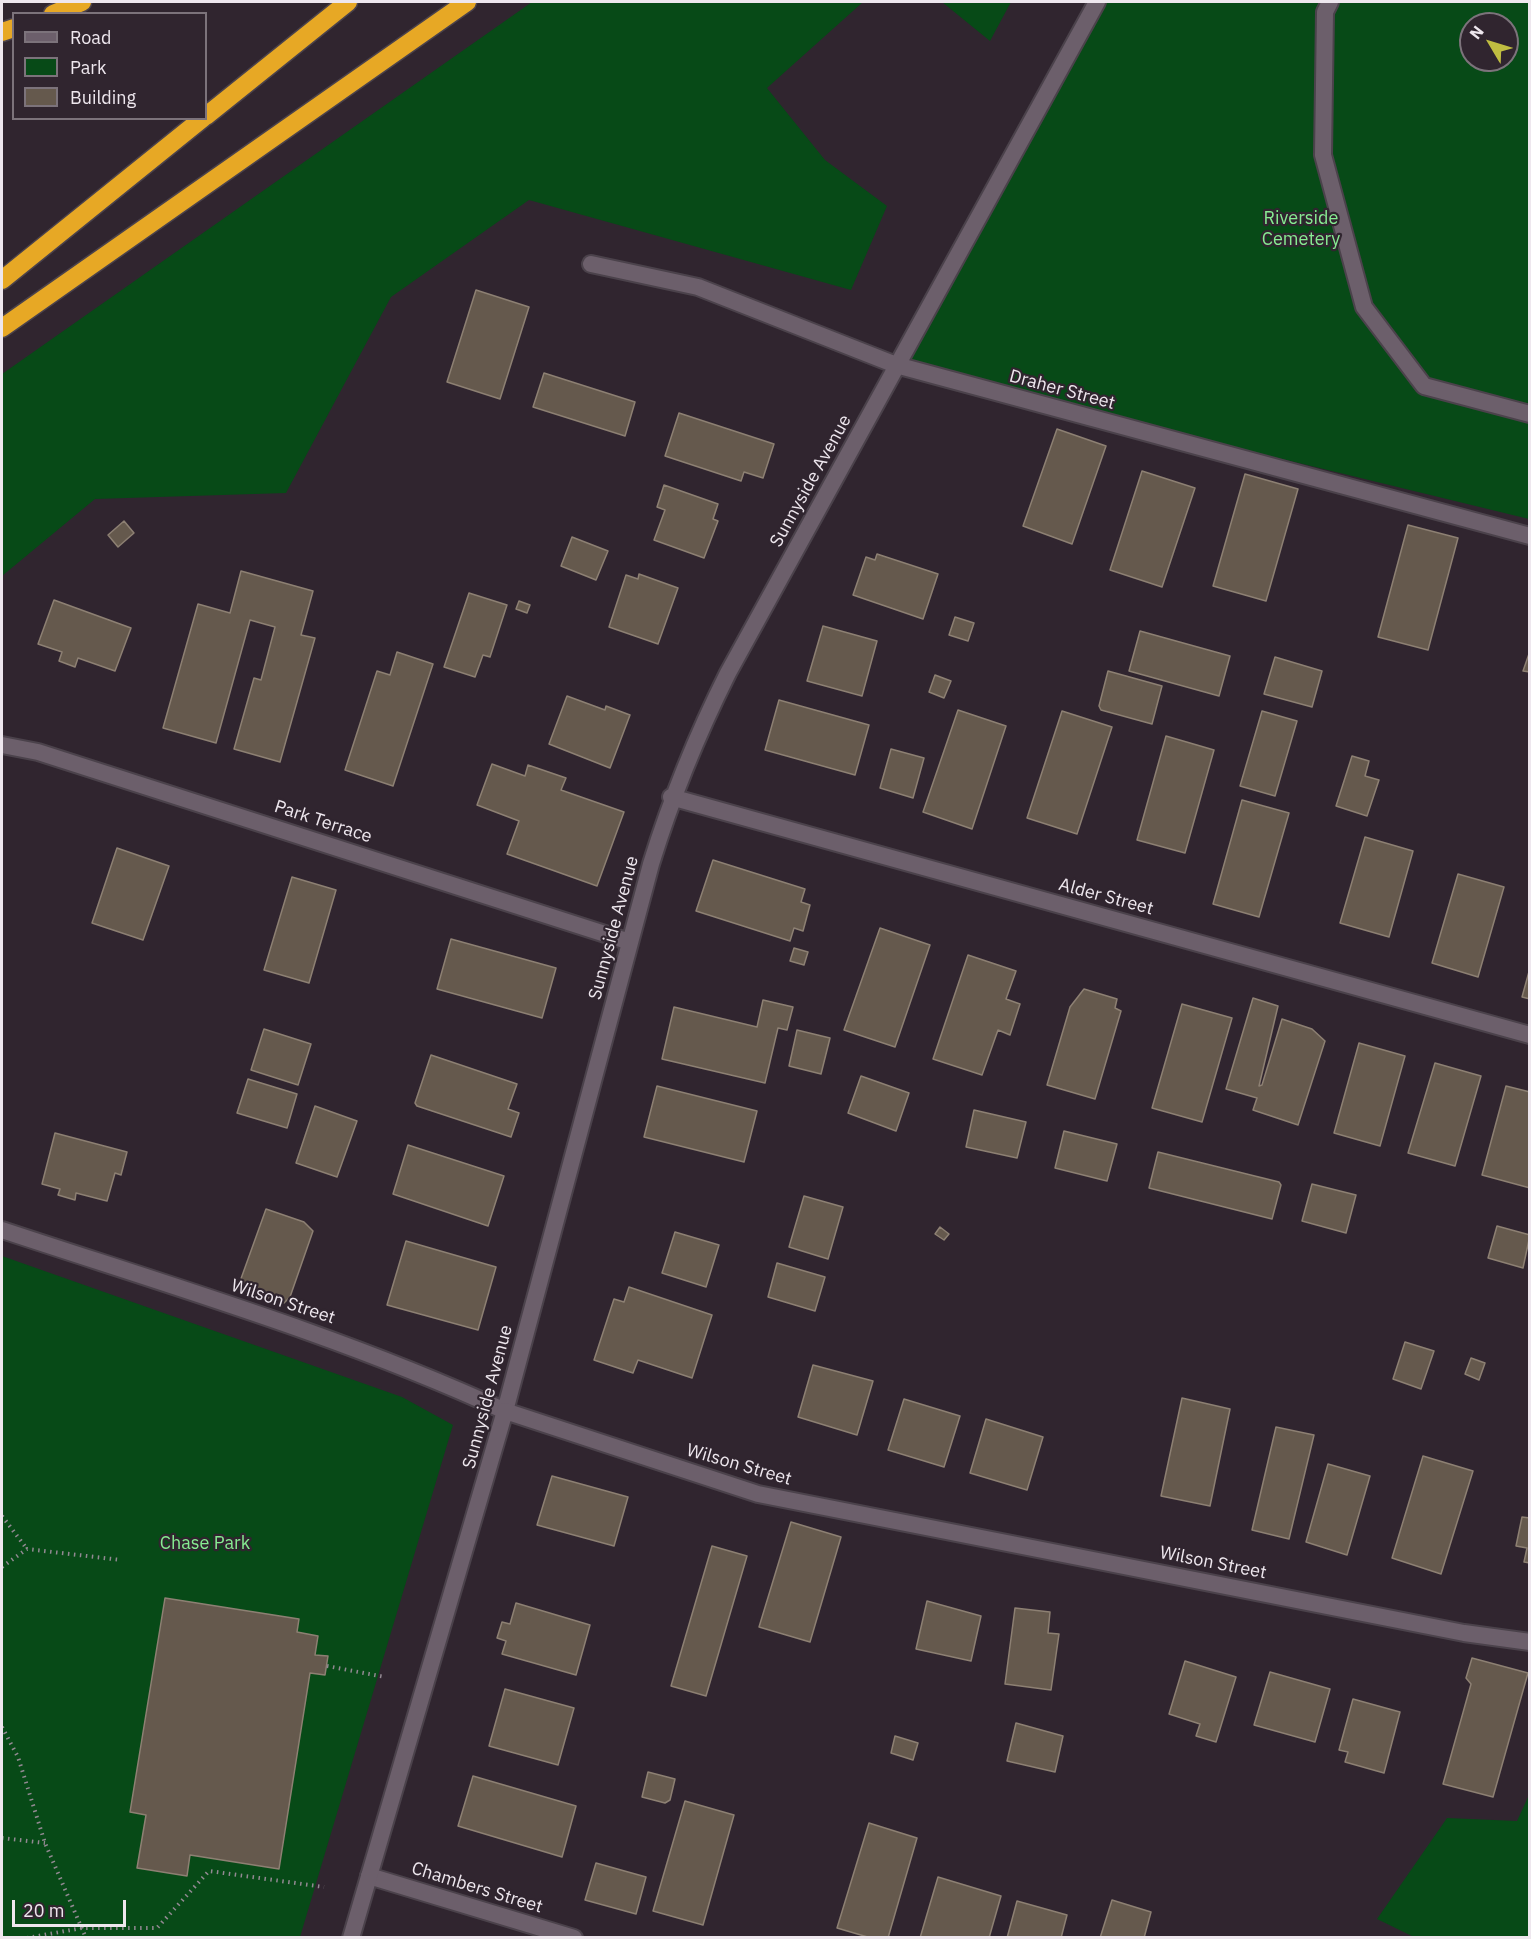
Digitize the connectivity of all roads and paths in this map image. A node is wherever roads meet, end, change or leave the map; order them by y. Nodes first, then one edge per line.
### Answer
1 (82, 2) edge
2 (348, 2) edge
3 (467, 2) edge
4 (1097, 2) edge
5 (1330, 2) edge
6 (58, 12) edge
7 (207, 115) edge
8 (200, 120) edge
9 (591, 264) dead end
10 (2, 280) edge
11 (2, 328) edge
12 (896, 365) junction
13 (1530, 414) edge
14 (1530, 536) edge
15 (2, 745) edge
16 (672, 797) junction
17 (630, 942) junction
18 (1530, 1035) edge
19 (2, 1230) edge
20 (505, 1411) junction
21 (2, 1516) edge
22 (27, 1549) junction
23 (121, 1560) dead end
24 (2, 1567) edge
25 (1530, 1642) edge
26 (327, 1666) dead end
27 (385, 1677) dead end
28 (2, 1727) edge
29 (2, 1838) edge
30 (45, 1843) junction
31 (369, 1876) junction
32 (324, 1887) dead end
33 (82, 1928) junction
34 (27, 1938) edge
35 (86, 1938) edge
36 (351, 1938) edge
37 (574, 1938) edge

1 - 6 highway
2 - 7 highway
3 - 11 highway
4 - 12 street, Sunnyside Avenue
5 - 13 street
8 - 10 highway
9 - 12 street, Draher Street
12 - 14 street, Draher Street
12 - 16 street, Sunnyside Avenue
15 - 17 street, Park Terrace
16 - 17 street, Sunnyside Avenue
16 - 18 street, Alder Street
17 - 20 street, Sunnyside Avenue
19 - 20 street, Wilson Street
20 - 25 street, Wilson Street
20 - 31 street, Sunnyside Avenue
21 - 22 path
22 - 23 path
22 - 24 path
26 - 27 path
28 - 30 path
29 - 30 path
30 - 33 path
31 - 36 street, Sunnyside Avenue
31 - 37 street, Chambers Street
32 - 33 path
33 - 34 path
33 - 35 path

